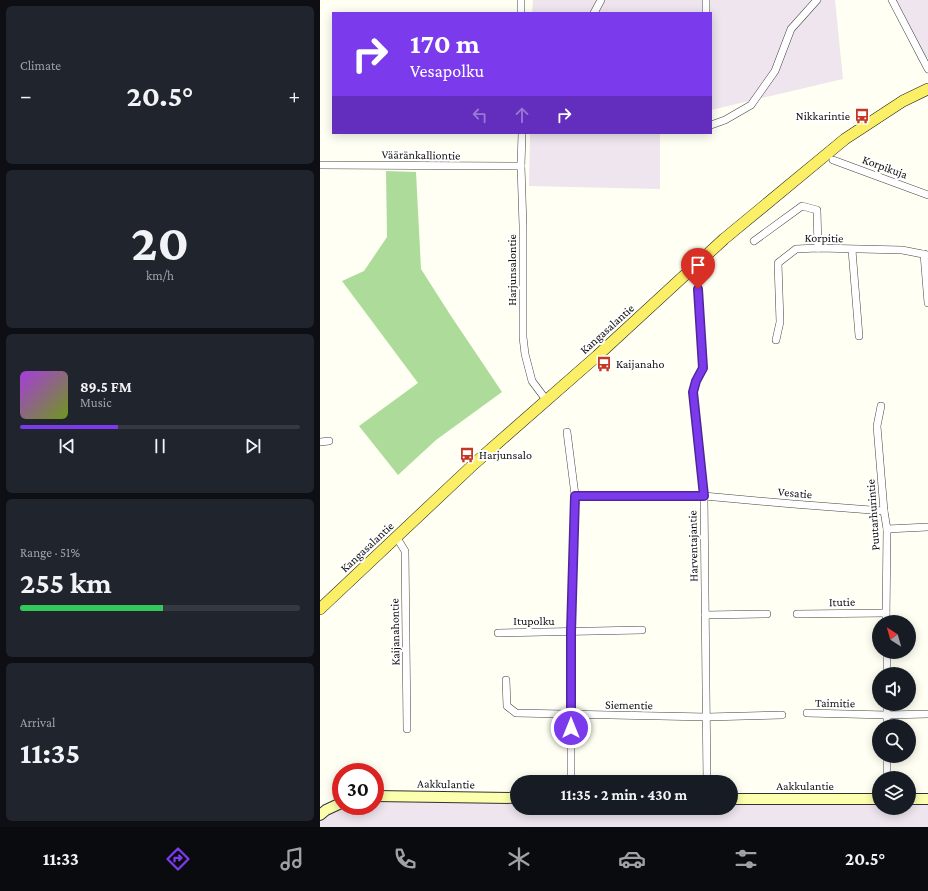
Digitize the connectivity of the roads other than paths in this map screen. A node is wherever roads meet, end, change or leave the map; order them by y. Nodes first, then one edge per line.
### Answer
1 (521, 0) edge
2 (601, 0) edge
3 (706, 0) edge
4 (817, 0) edge
5 (892, 0) edge
6 (521, 12) edge
7 (595, 12) edge
8 (706, 12) edge
9 (928, 69) edge
10 (928, 89) edge
11 (712, 125) edge
12 (522, 134) edge
13 (834, 160) dead end
14 (320, 165) edge
15 (521, 166) junction
16 (928, 194) edge
17 (754, 241) dead end
18 (818, 248) junction
19 (852, 250) junction
20 (926, 254) edge
21 (698, 289) dead end
22 (928, 303) edge
23 (859, 336) dead end
24 (776, 340) dead end
25 (547, 401) junction
26 (881, 406) dead end
27 (567, 432) dead end
28 (328, 441) dead end
29 (320, 442) edge
30 (575, 496) junction
31 (704, 496) junction
32 (884, 510) junction
33 (928, 527) edge
34 (888, 529) junction
35 (397, 538) junction
36 (320, 609) edge
37 (886, 613) joint
38 (767, 614) dead end
39 (797, 614) dead end
40 (706, 616) junction
41 (642, 630) dead end
42 (498, 632) dead end
43 (571, 632) junction
44 (506, 680) dead end
45 (887, 711) edge
46 (807, 713) dead end
47 (928, 714) edge
48 (571, 715) junction
49 (782, 715) dead end
50 (887, 715) junction
51 (706, 717) junction
52 (887, 719) edge
53 (407, 729) dead end
54 (571, 775) edge
55 (706, 775) edge
56 (384, 796) edge
57 (510, 798) edge
58 (872, 799) edge
59 (916, 799) edge
60 (928, 799) edge
61 (738, 800) edge
62 (332, 807) edge
63 (320, 814) edge

1 - 6 street
2 - 7 street
3 - 8 street
4 - 11 street
5 - 9 street
10 - 25 main road, Kangasalantie
12 - 15 street, Harjunsalontie
13 - 16 street, Korpikuja
14 - 15 street, Vääränkalliontie
15 - 25 street, Harjunsalontie
17 - 18 street
18 - 19 street, Korpitie
18 - 24 street, Korpitie
19 - 20 street, Korpitie
19 - 23 street
20 - 22 street
21 - 31 street, Harventajantie
25 - 35 main road, Kangasalantie
26 - 32 street, Puutarhurintie
27 - 30 street
28 - 29 street
30 - 31 street, Vesatie
30 - 43 street
31 - 32 street, Vesatie
31 - 40 street, Harventajantie
32 - 34 street, Puutarhurintie
33 - 34 street
34 - 37 street, Puutarhurintie
35 - 36 main road, Kangasalantie
35 - 53 street, Kaijanahontie
37 - 39 street, Itutie
38 - 40 street
40 - 51 street, Harventajantie
41 - 43 street, Itupolku
42 - 43 street, Itupolku
43 - 48 street
44 - 48 street, Siementie
45 - 50 street
46 - 50 street, Taimitie
47 - 50 street, Taimitie
48 - 51 street, Siementie
48 - 54 street
49 - 51 street
50 - 52 street
51 - 55 street, Harventajantie
56 - 57 street, Aakkulantie
58 - 61 street, Aakkulantie
59 - 60 street
62 - 63 street

